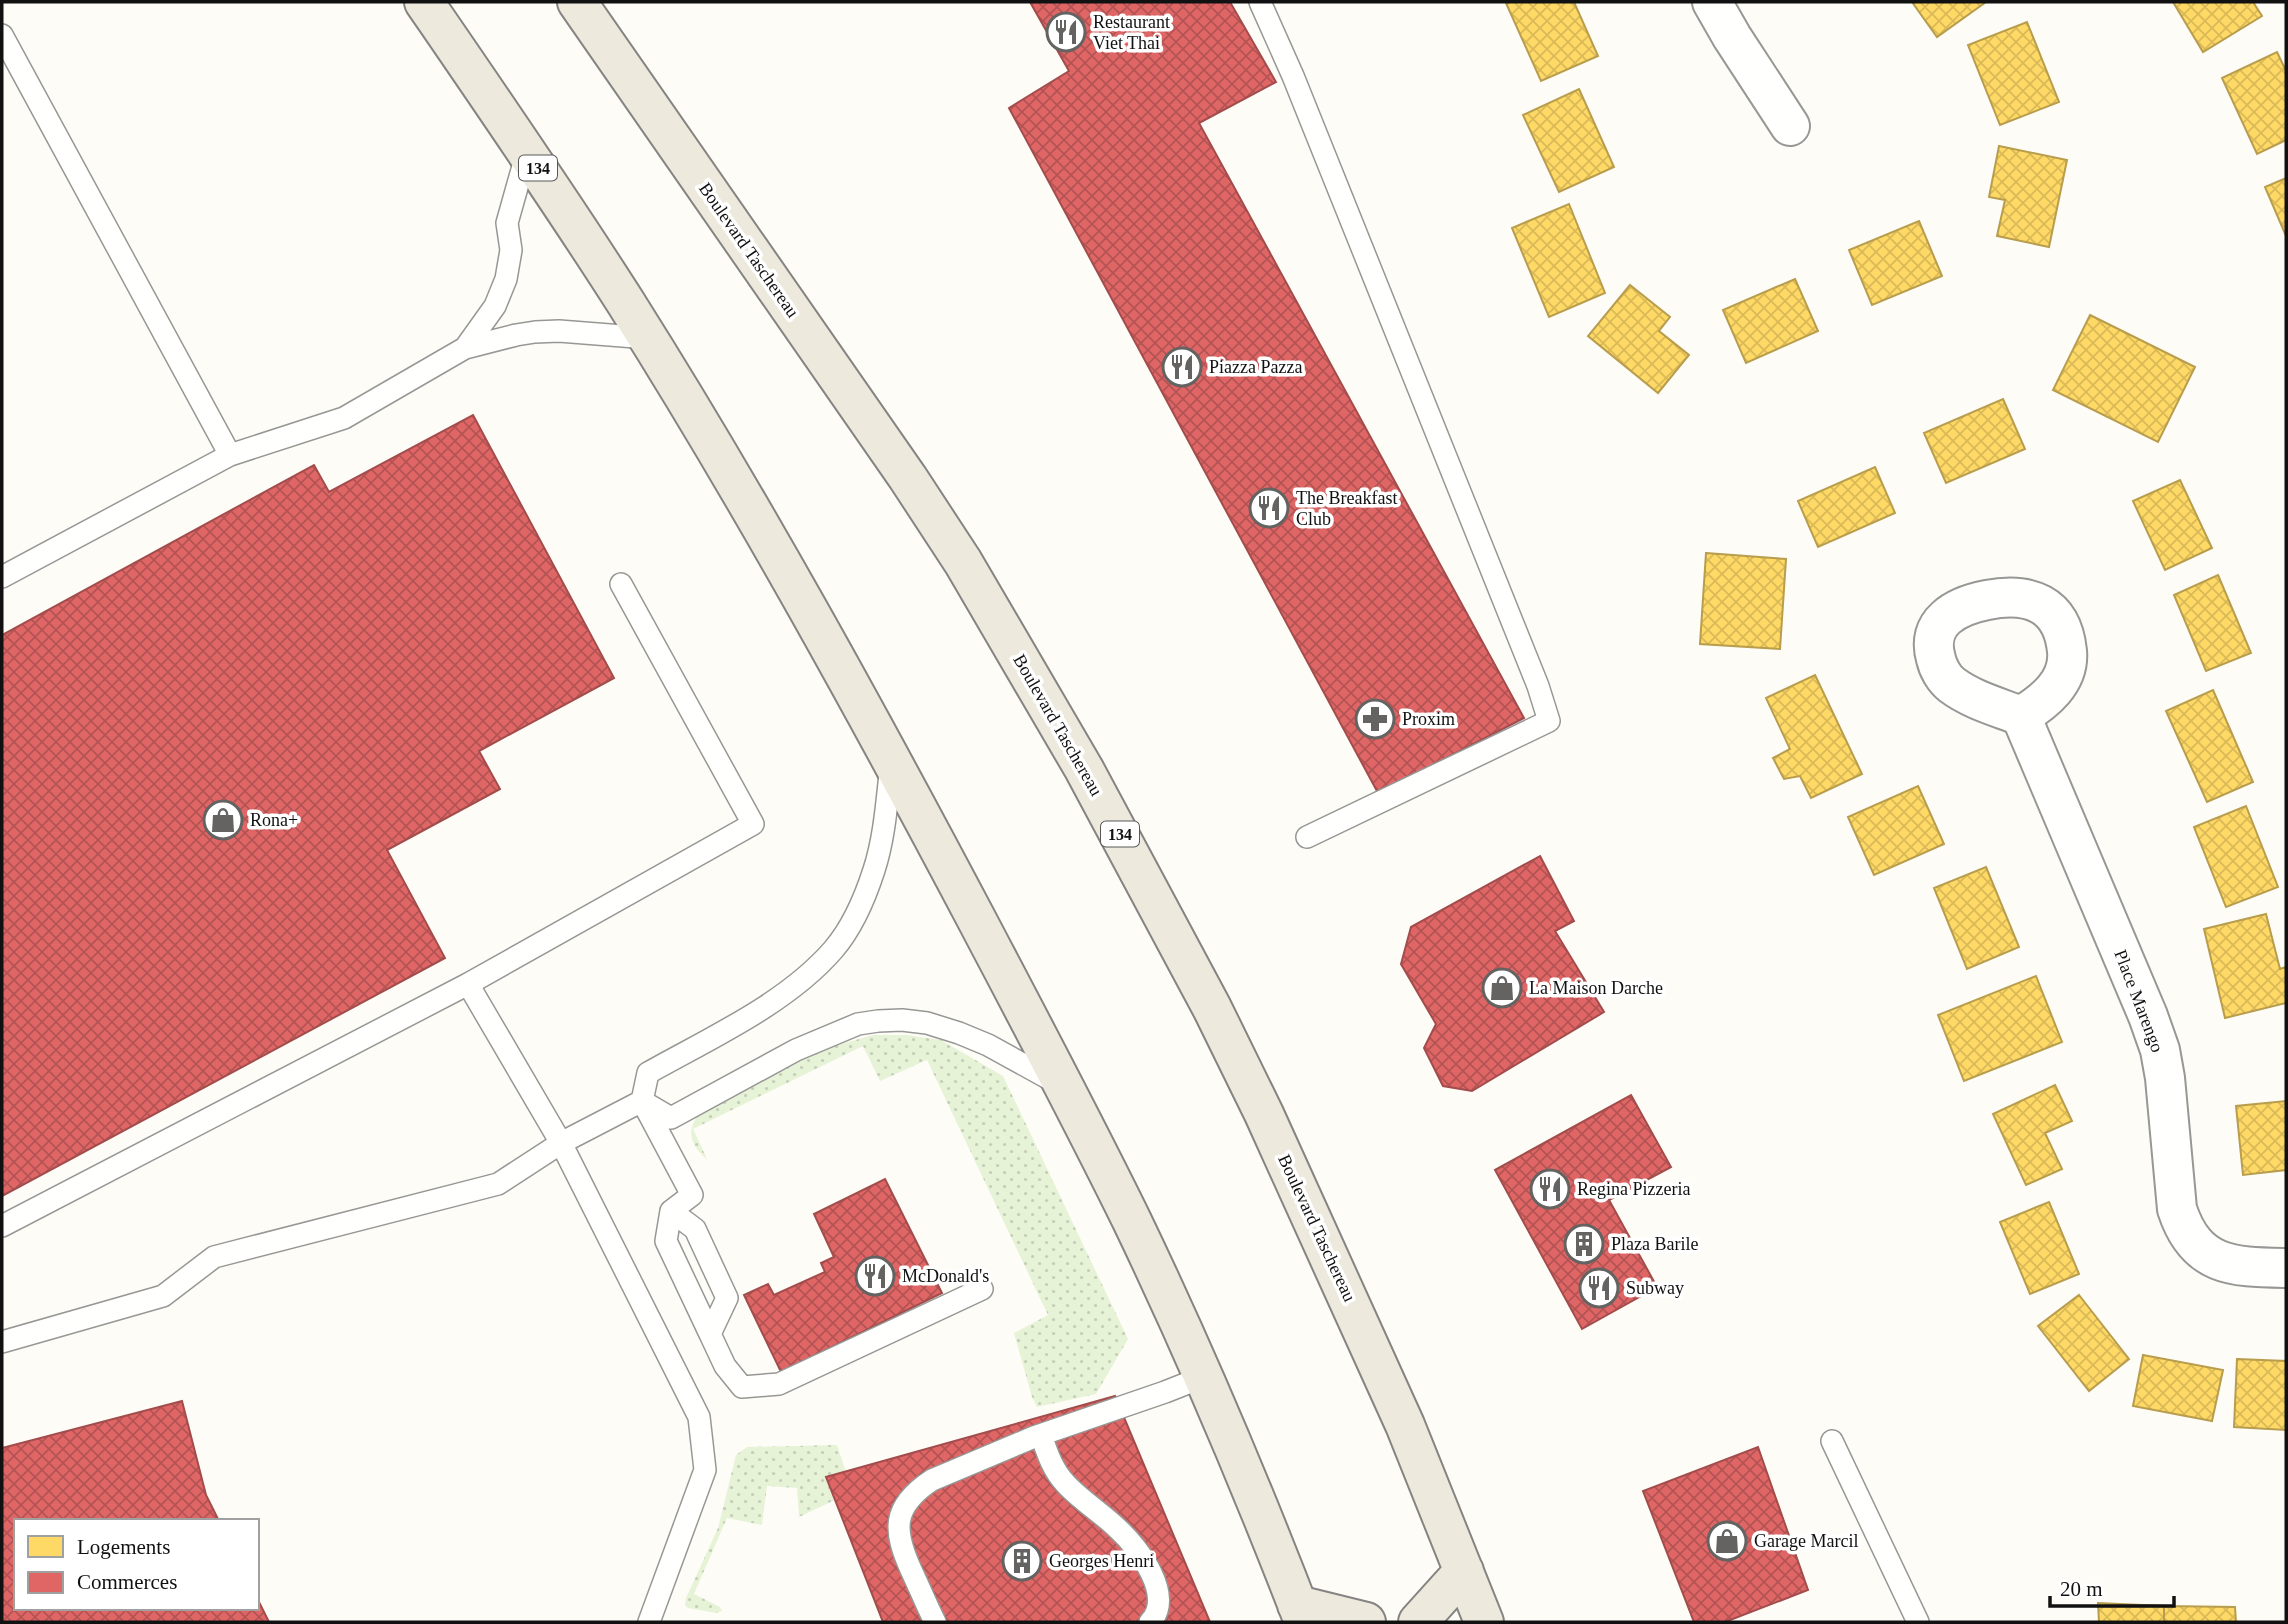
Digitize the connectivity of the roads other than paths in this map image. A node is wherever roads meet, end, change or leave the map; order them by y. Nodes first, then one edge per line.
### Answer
1 (424, 2) edge
2 (577, 2) edge
3 (1260, 2) edge
4 (1712, 2) edge
5 (2, 35) edge
6 (1790, 126) dead end
7 (527, 152) junction
8 (648, 338) junction
9 (465, 348) junction
10 (230, 455) junction
11 (2, 577) edge
12 (621, 584) dead end
13 (2021, 716) dead end
14 (892, 759) junction
15 (1307, 837) dead end
16 (468, 984) junction
17 (1064, 1086) junction
18 (642, 1101) junction
19 (561, 1143) junction
20 (671, 1211) junction
21 (2, 1226) edge
22 (2286, 1268) edge
23 (982, 1289) dead end
24 (710, 1334) junction
25 (2, 1342) edge
26 (1203, 1377) junction
27 (1041, 1435) junction
28 (1832, 1441) dead end
29 (1464, 1571) junction
30 (1301, 1614) edge
31 (649, 1622) edge
32 (935, 1622) edge
33 (1150, 1622) edge
34 (1366, 1622) edge
35 (1418, 1622) edge
36 (1484, 1622) edge
37 (1918, 1622) edge

1 - 7 main road, 134
2 - 29 main road, Boulevard Taschereau / 134
3 - 15 lane
4 - 6 street
5 - 10 lane
7 - 8 main road, 134
7 - 9 lane
8 - 9 lane
8 - 14 main road, 134
9 - 10 lane
10 - 11 lane
12 - 16 lane
13 - 22 street, Place Marengo
14 - 17 main road, 134
14 - 18 lane
16 - 19 lane
16 - 21 lane
17 - 18 lane
17 - 26 main road, 134
18 - 19 lane
18 - 20 lane
19 - 25 lane
19 - 31 lane
20 - 24 lane
20 - 24 lane
23 - 24 lane
26 - 27 lane
26 - 30 main road, 134
27 - 32 lane
27 - 33 lane
28 - 37 lane
29 - 35 main road
29 - 36 main road, Boulevard Taschereau / 134
30 - 34 main road

